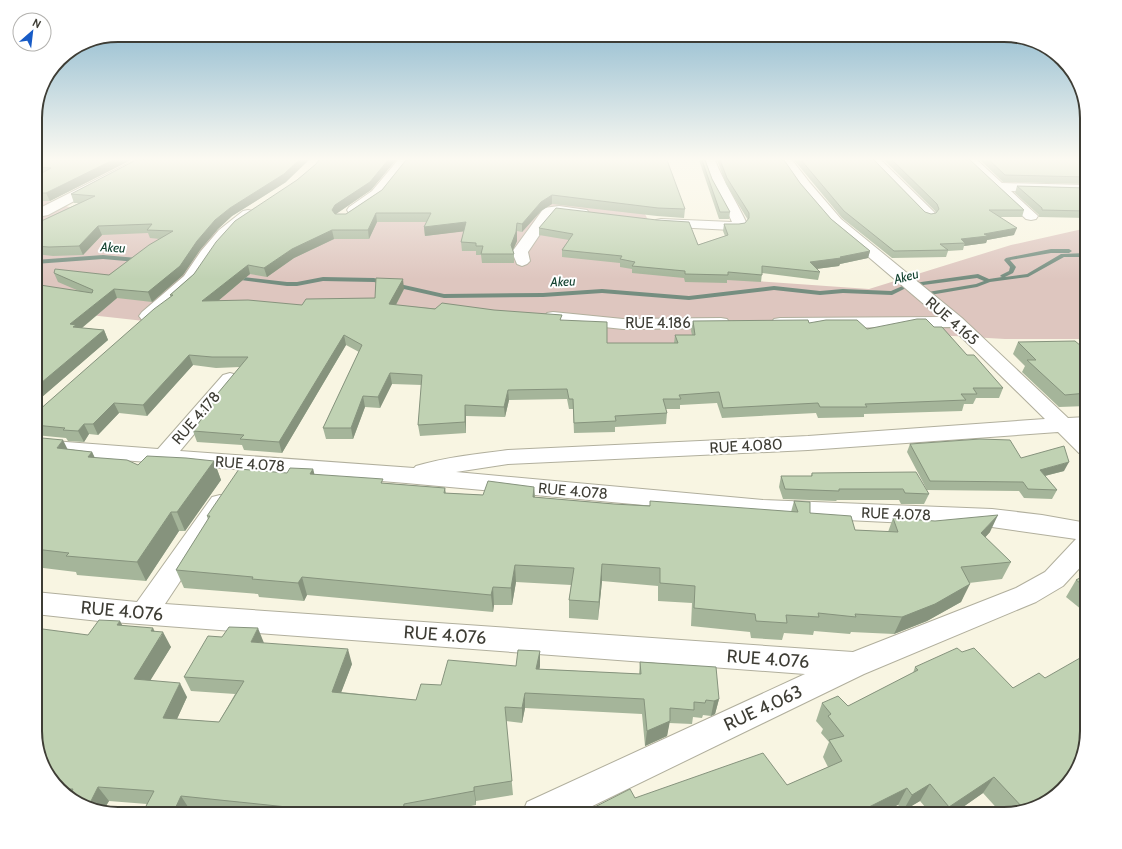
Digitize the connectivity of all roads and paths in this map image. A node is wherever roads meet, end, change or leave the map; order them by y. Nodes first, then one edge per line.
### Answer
1 (67, 200) edge
2 (369, 200) edge
3 (729, 200) edge
4 (817, 200) edge
5 (914, 200) edge
6 (1012, 200) edge
7 (258, 208) edge
8 (43, 212) dead end
9 (929, 214) edge
10 (595, 215) edge
11 (1031, 216) dead end
12 (342, 218) edge
13 (649, 222) edge
14 (522, 261) dead end
15 (553, 317) edge
16 (956, 322) junction
17 (737, 323) edge
18 (760, 323) edge
19 (134, 329) edge
20 (230, 379) edge
21 (1080, 423) edge
22 (1062, 424) junction
23 (1080, 441) edge
24 (42, 448) edge
25 (163, 457) junction
26 (247, 463) junction
27 (406, 475) junction
28 (1080, 531) edge
29 (1080, 551) edge
30 (42, 604) edge
31 (144, 613) junction
32 (854, 665) junction
33 (554, 807) edge

1 - 8 street
2 - 12 street
3 - 13 street
4 - 16 street, RUE 4.165
5 - 9 street
6 - 11 street
7 - 19 street
10 - 14 street
15 - 17 street, RUE 4.186
16 - 18 street
16 - 22 street, RUE 4.165
20 - 25 street, RUE 4.178
21 - 22 street, RUE 4.080
22 - 23 street, RUE 4.165
22 - 27 street, RUE 4.080
24 - 25 street, RUE 4.078
25 - 26 street, RUE 4.078
26 - 27 street, RUE 4.078
26 - 31 street
27 - 28 street, RUE 4.078
29 - 32 street, RUE 4.063
30 - 31 street, RUE 4.076
31 - 32 street, RUE 4.076
32 - 33 street, RUE 4.063

